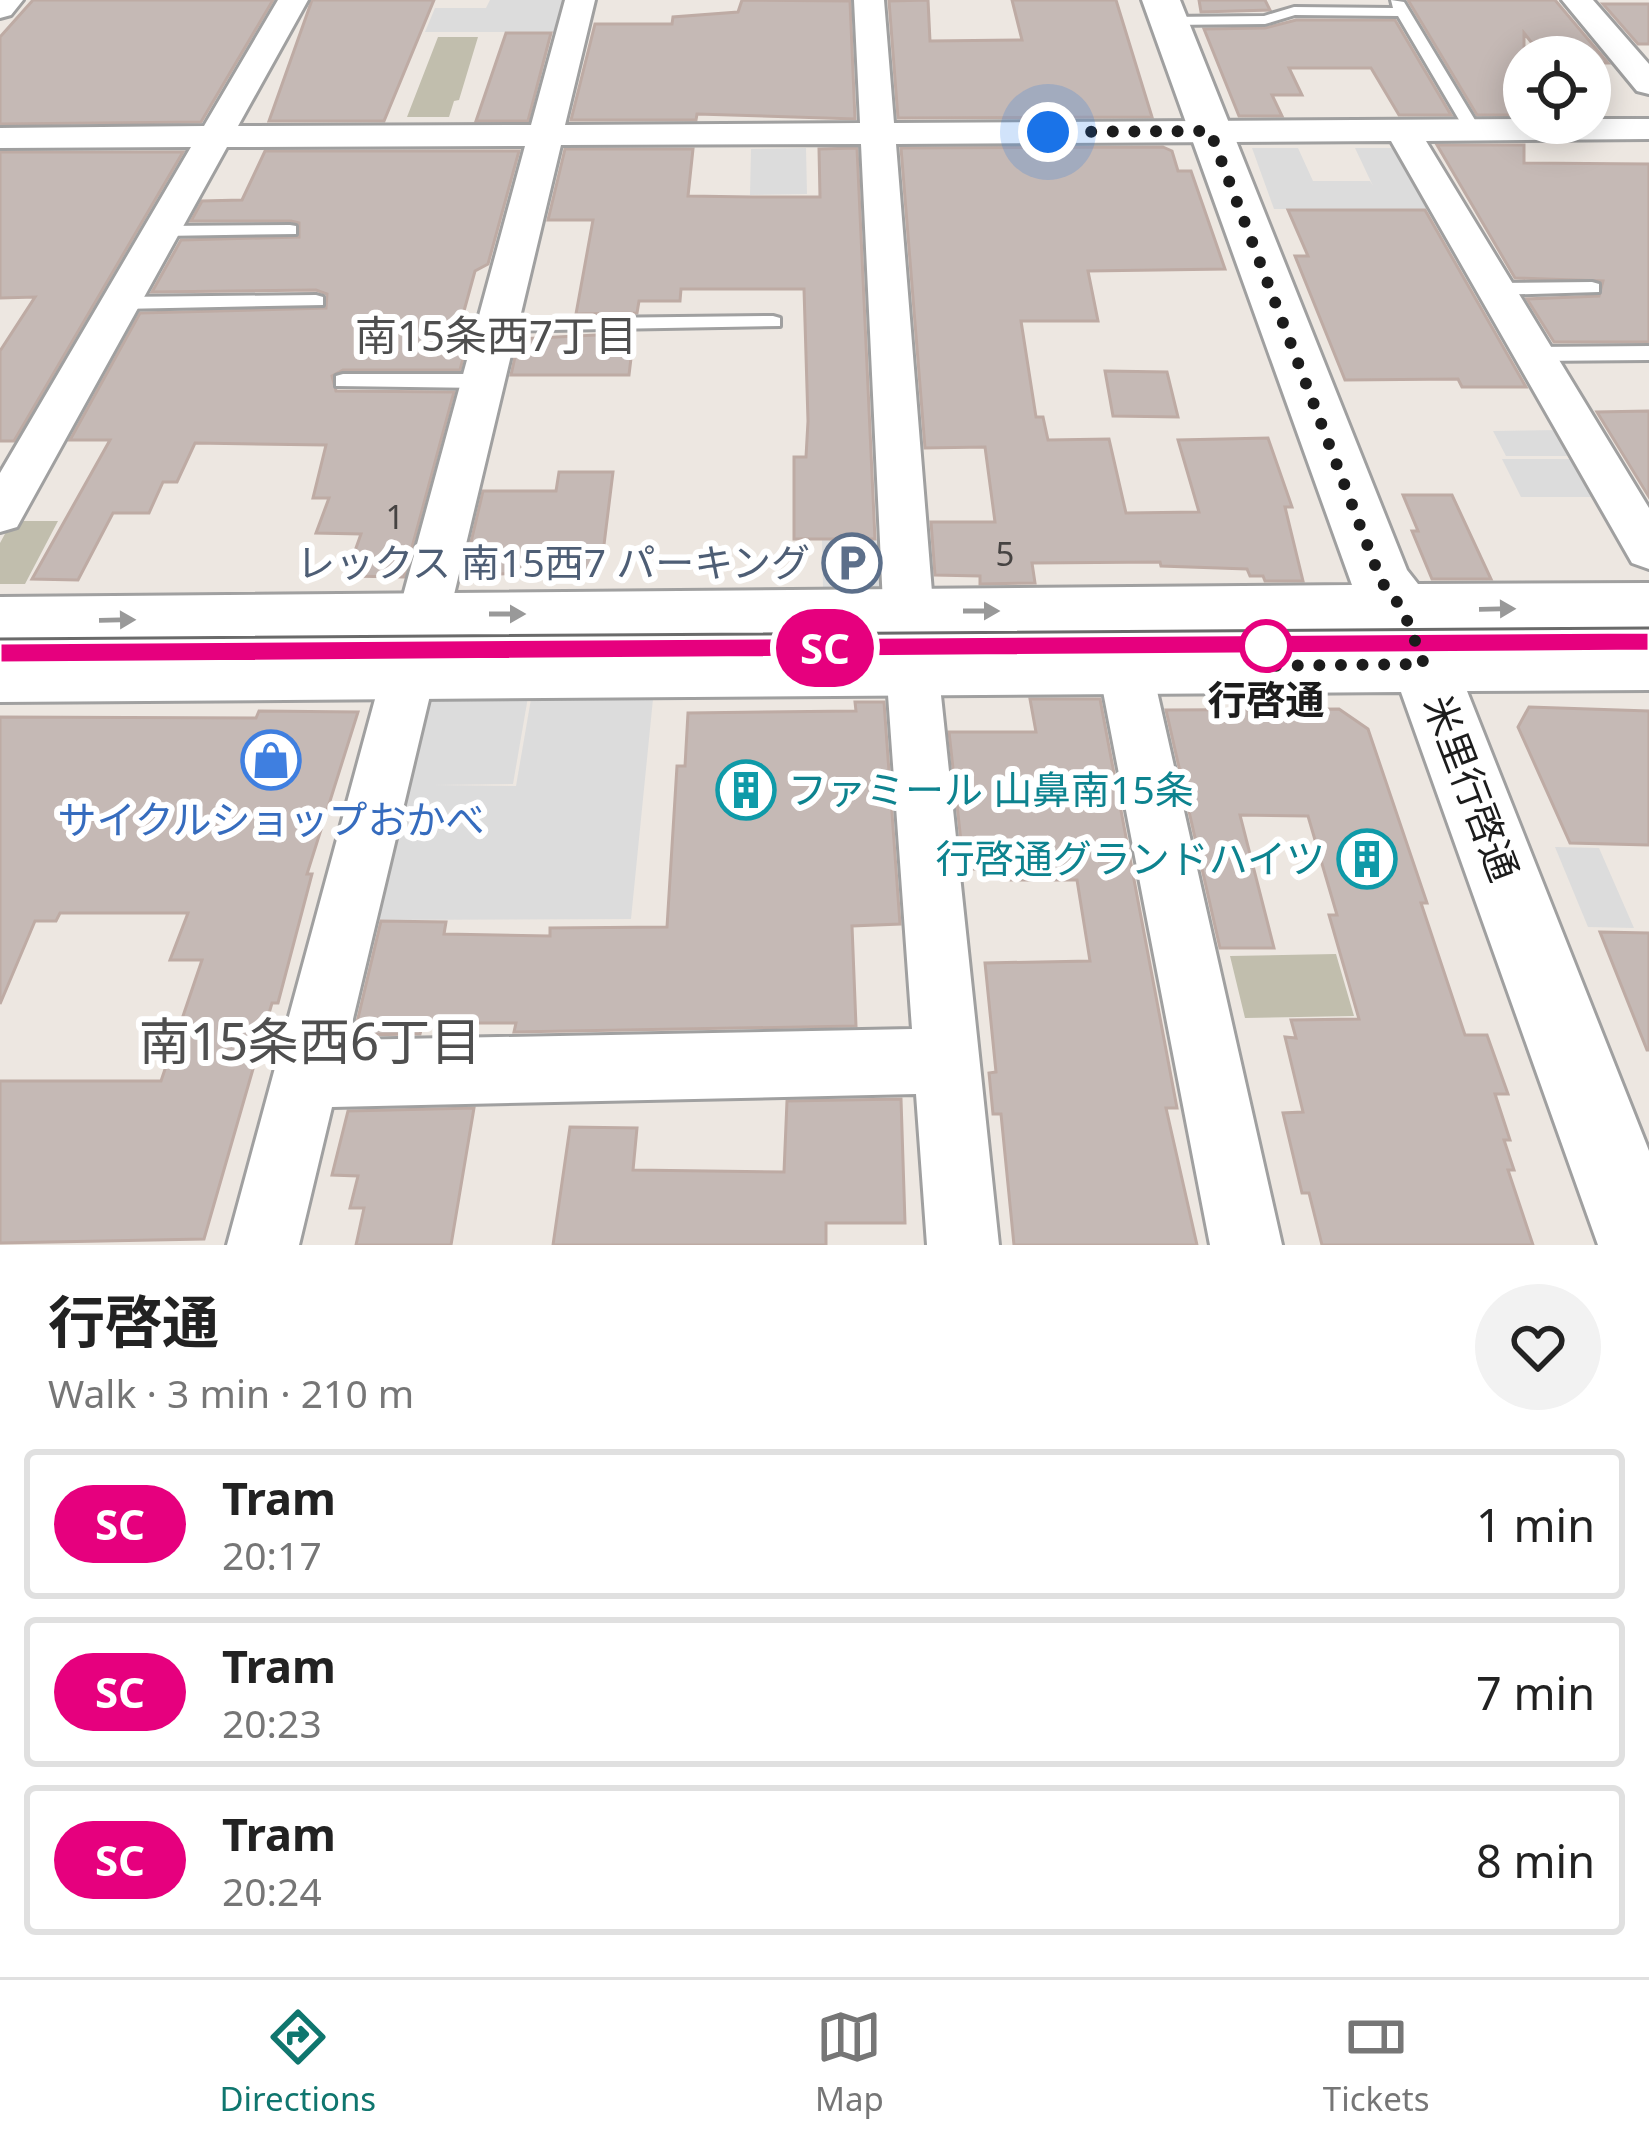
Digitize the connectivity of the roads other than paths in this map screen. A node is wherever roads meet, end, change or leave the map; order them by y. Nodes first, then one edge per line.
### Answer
1 (8, 0) edge
2 (293, 0) edge
3 (580, 0) edge
4 (868, 0) edge
5 (1577, 0) edge
6 (1399, 6) edge
7 (0, 9) edge
8 (1165, 10) edge
9 (1649, 84) edge
10 (1649, 129) edge
11 (1402, 130) junction
12 (1473, 130) junction
13 (1210, 131) junction
14 (879, 133) junction
15 (545, 134) junction
16 (214, 136) junction
17 (0, 138) edge
18 (290, 230) dead end
19 (161, 231) junction
20 (1592, 288) dead end
21 (1495, 290) junction
22 (316, 301) dead end
23 (120, 303) junction
24 (773, 322) dead end
25 (496, 325) junction
26 (1649, 353) edge
27 (1534, 355) junction
28 (482, 380) junction
29 (343, 381) dead end
30 (0, 514) edge
31 (1649, 550) edge
32 (1649, 608) edge
33 (0, 622) edge
34 (1414, 638) junction
35 (1120, 639) junction
36 (910, 640) junction
37 (416, 643) junction
38 (1649, 663) edge
39 (0, 675) edge
40 (949, 1060) junction
41 (306, 1074) junction
42 (263, 1245) edge
43 (963, 1245) edge
44 (1246, 1245) edge
45 (1642, 1245) edge

1 - 7 street
2 - 16 street
3 - 15 street
4 - 14 street
5 - 9 street
6 - 8 lane
6 - 12 lane
8 - 13 street, 米里行啓通
10 - 12 street
11 - 12 street
11 - 13 street
11 - 21 street
13 - 14 street
13 - 34 street, 米里行啓通
14 - 15 street
14 - 36 street
15 - 16 street
15 - 25 street
16 - 17 street
16 - 19 street
18 - 19 lane
19 - 23 street
20 - 21 lane
21 - 27 street
22 - 23 lane
23 - 30 street
24 - 25 lane
25 - 28 street
26 - 27 lane
27 - 31 street
28 - 29 lane
28 - 37 street
34 -> 32 street
33 -> 37 street
34 - 35 street
34 - 38 street
34 - 45 street, 米里行啓通
35 - 36 street
35 - 44 street
36 - 37 street
36 - 40 street
37 - 39 street
37 - 41 street
40 - 41 street
40 - 43 street
41 - 42 street

